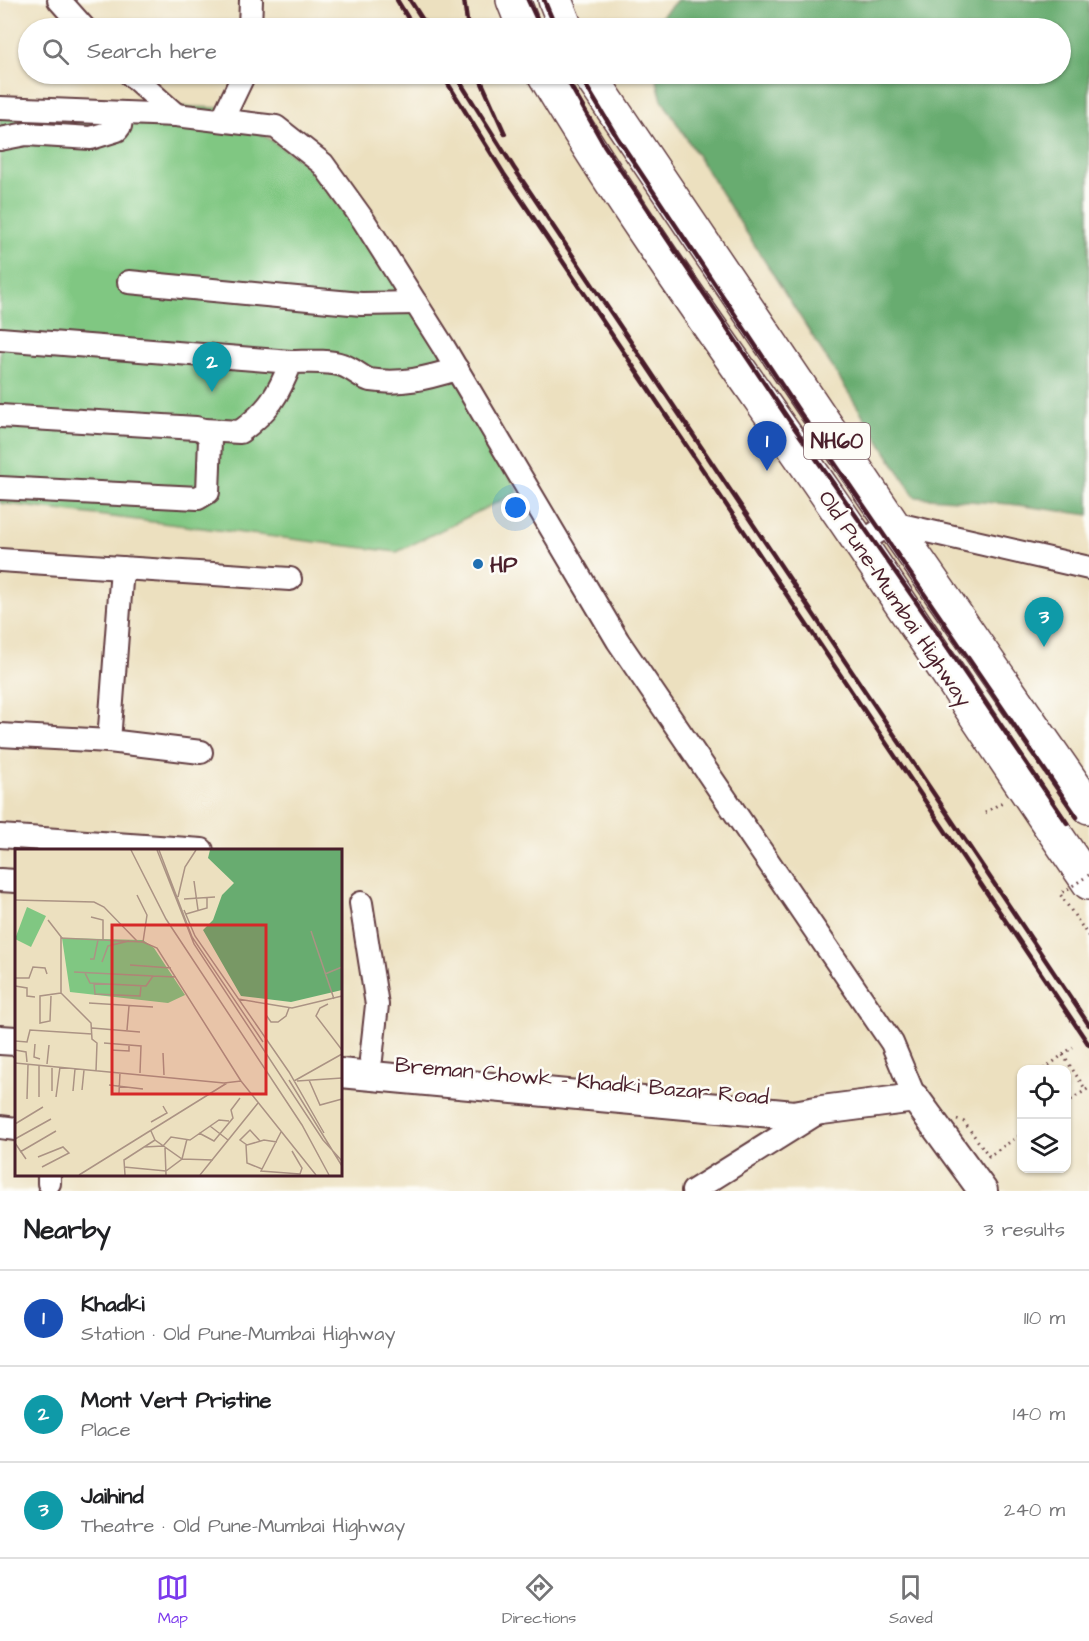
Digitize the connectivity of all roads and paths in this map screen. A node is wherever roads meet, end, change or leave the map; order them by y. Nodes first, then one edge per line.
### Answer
1 (59, 0) edge
2 (251, 0) edge
3 (513, 0) edge
4 (555, 0) edge
5 (572, 0) edge
6 (75, 18) edge
7 (250, 18) edge
8 (520, 18) edge
9 (563, 18) edge
10 (579, 18) edge
11 (141, 84) edge
12 (239, 84) edge
13 (550, 84) edge
14 (597, 84) edge
15 (0, 108) edge
16 (122, 113) junction
17 (176, 116) junction
18 (222, 120) junction
19 (0, 139) edge
20 (129, 282) dead end
21 (416, 303) junction
22 (0, 339) edge
23 (291, 362) junction
24 (457, 369) junction
25 (0, 416) edge
26 (204, 430) junction
27 (0, 488) edge
28 (892, 523) junction
29 (860, 543) junction
30 (0, 560) edge
31 (122, 568) junction
32 (1089, 568) edge
33 (290, 579) dead end
34 (0, 735) edge
35 (109, 741) junction
36 (201, 752) dead end
37 (1089, 807) edge
38 (0, 836) edge
39 (126, 848) edge
40 (164, 849) edge
41 (1089, 875) edge
42 (0, 880) edge
43 (15, 881) edge
44 (1089, 883) edge
45 (361, 903) dead end
46 (1089, 937) edge
47 (0, 1021) edge
48 (15, 1023) edge
49 (0, 1040) edge
50 (15, 1041) edge
51 (1074, 1047) dead end
52 (1063, 1055) junction
53 (342, 1056) edge
54 (371, 1059) junction
55 (1049, 1065) edge
56 (342, 1073) edge
57 (1087, 1089) edge
58 (915, 1098) junction
59 (1071, 1100) edge
60 (822, 1110) junction
61 (964, 1122) dead end
62 (0, 1126) edge
63 (15, 1129) edge
64 (1017, 1137) edge
65 (693, 1191) edge
66 (983, 1191) edge

1 - 6 street
2 - 7 street
3 - 8 highway
4 - 9 highway
5 - 10 street
11 - 17 street
12 - 18 street
13 - 29 highway, Old Pune–Mumbai Highway / NH60
14 - 28 highway, Old Pune–Mumbai Highway / NH60
15 - 16 street
16 - 17 street
16 - 19 street
17 - 18 street
18 - 21 street
20 - 21 street
21 - 24 street
22 - 23 street
23 - 24 street
23 - 26 street
24 - 58 street
25 - 26 street
26 - 27 street
28 - 29 street
28 - 32 street
28 - 37 highway, Old Pune–Mumbai Highway / NH60
29 - 44 highway, Old Pune–Mumbai Highway / NH60
30 - 31 street
31 - 33 street
31 - 35 street
34 - 35 street
35 - 36 street
38 - 39 street
39 - 40 street
41 - 46 path, bridge
42 - 43 street
45 - 54 street
47 - 48 main road
49 - 50 main road
51 - 52 path
52 - 55 path
52 - 57 path
53 - 54 main road, Breman Chowk - Khadki Bazar Road
54 - 60 main road, Breman Chowk - Khadki Bazar Road
56 - 60 main road, Breman Chowk - Khadki Bazar Road
57 - 59 path
58 - 60 main road, Breman Chowk - Khadki Bazar Road
58 - 66 main road
60 - 65 street
61 - 64 path
62 - 63 street

